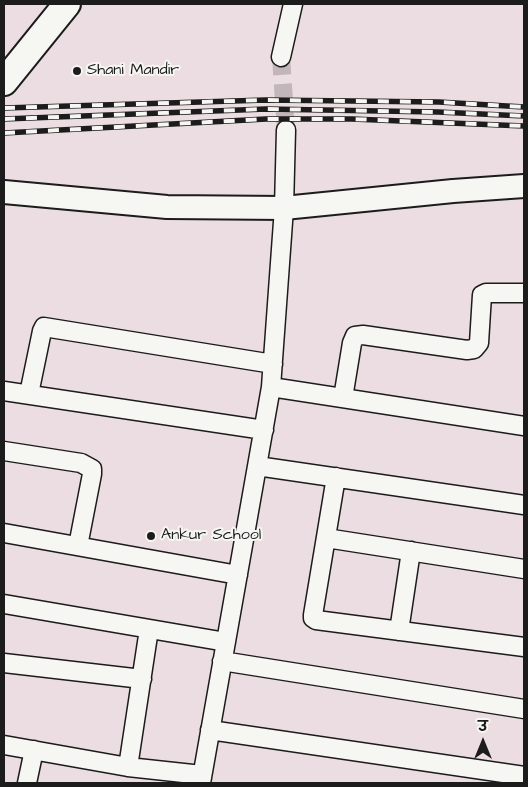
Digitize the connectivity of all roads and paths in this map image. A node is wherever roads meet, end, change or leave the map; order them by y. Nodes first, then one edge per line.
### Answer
1 (67, 4) edge
2 (293, 4) edge
3 (281, 58) tunnel mouth
4 (4, 82) edge
5 (286, 130) tunnel mouth
6 (524, 186) edge
7 (4, 192) edge
8 (284, 208) junction
9 (524, 293) edge
10 (273, 364) junction
11 (271, 387) junction
12 (4, 391) edge
13 (29, 394) junction
14 (343, 398) junction
15 (524, 426) edge
16 (264, 430) junction
17 (4, 451) edge
18 (257, 466) junction
19 (336, 477) junction
20 (524, 505) edge
21 (4, 533) edge
22 (326, 538) junction
23 (78, 546) junction
24 (411, 551) junction
25 (524, 569) edge
26 (238, 575) junction
27 (4, 604) edge
28 (149, 629) junction
29 (399, 631) junction
30 (226, 642) junction
31 (524, 647) edge
32 (222, 661) junction
33 (4, 663) edge
34 (142, 679) junction
35 (524, 709) edge
36 (210, 730) junction
37 (4, 745) edge
38 (34, 750) junction
39 (128, 767) junction
40 (524, 776) edge
41 (202, 779) edge
42 (27, 783) edge

1 - 4 highway
2 - 3 street
5 - 8 street
6 - 8 main road
7 - 8 main road
8 - 10 street
9 - 14 street
10 - 11 street
10 - 13 street
11 - 14 street
11 - 16 street
12 - 13 street
13 - 16 street
14 - 15 street
16 - 18 street
17 - 23 street
18 - 19 street
18 - 26 street
19 - 20 street
19 - 22 street
21 - 23 street
22 - 24 street
22 - 29 street
23 - 26 street
24 - 25 street
24 - 29 street
26 - 30 street
27 - 28 street
28 - 30 street
28 - 34 street
29 - 31 street
30 - 32 street
32 - 35 street
32 - 36 street
33 - 34 street
34 - 39 street
36 - 40 street
36 - 41 street
37 - 38 street
38 - 39 street
38 - 42 street
39 - 41 street

